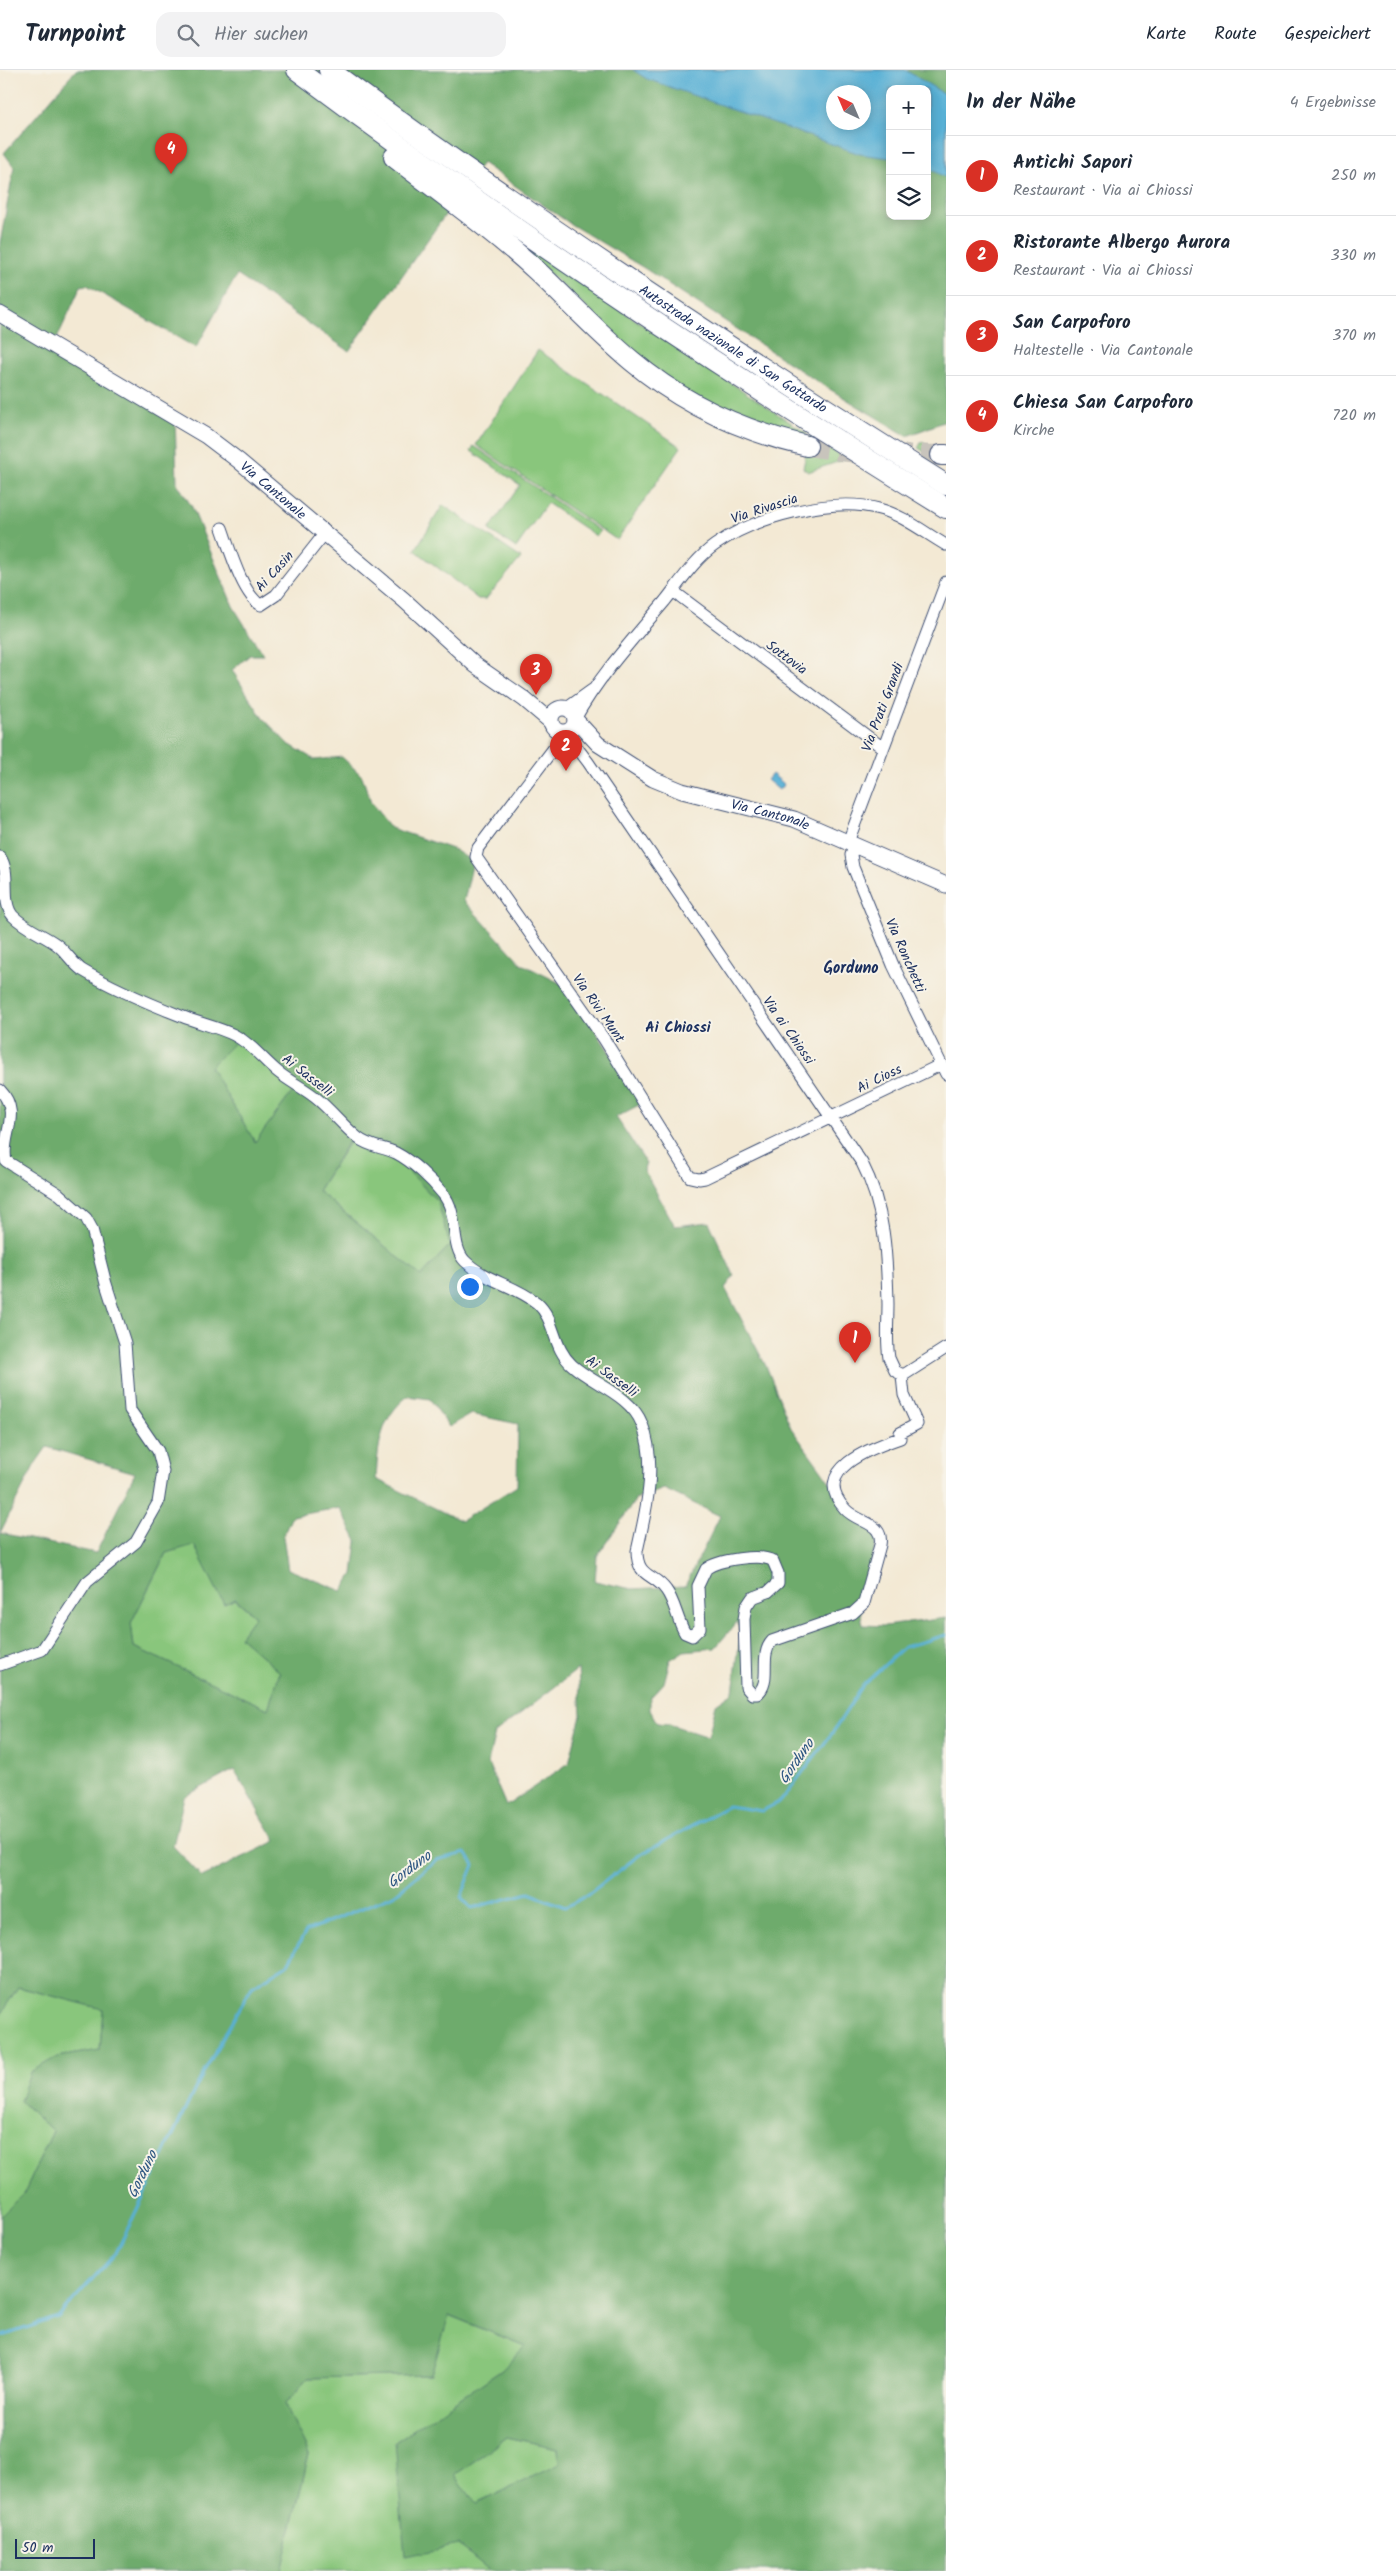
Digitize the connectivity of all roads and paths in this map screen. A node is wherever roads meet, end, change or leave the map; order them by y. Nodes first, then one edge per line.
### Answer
1 (329, 70) edge
2 (299, 71) edge
3 (0, 314) edge
4 (807, 446) tunnel mouth
5 (899, 456) junction
6 (946, 480) edge
7 (946, 485) edge
8 (946, 508) edge
9 (222, 528) dead end
10 (325, 534) junction
11 (946, 545) edge
12 (946, 582) edge
13 (673, 591) junction
14 (562, 714) junction
15 (563, 732) junction
16 (598, 744) junction
17 (883, 748) junction
18 (588, 762) junction
19 (852, 844) junction
20 (0, 857) edge
21 (946, 885) edge
22 (943, 1069) edge
23 (0, 1090) edge
24 (832, 1117) junction
25 (946, 1348) edge
26 (903, 1375) junction
27 (0, 1665) edge

1 - 5 highway, Autostrada nazionale di San Gottardo
2 - 4 highway
2 - 8 highway
3 - 10 main road, Via Cantonale
5 - 6 highway
5 - 7 highway
9 - 10 street, Ai Casin
10 - 14 main road, Via Cantonale
11 - 13 street, Via Rivascia
12 - 17 street, Via Prati Grandi
13 - 14 street, Via Rivascia
13 - 17 street, Sottovia
14 - 15 main road
14 - 16 main road, Via Cantonale
15 - 16 main road, Via Cantonale
15 - 18 street, Via ai Chiossi
15 - 24 street, Via Rivi Munt
16 - 18 street
16 - 19 main road, Via Cantonale
17 - 19 street, Via Prati Grandi
18 - 24 street, Via ai Chiossi
19 - 21 main road, Via Cantonale
19 - 22 street, Via Ronchetti
20 - 26 street, Ai Sasselli
22 - 24 street, Ai Cioss
23 - 27 street
24 - 26 street, Via ai Chiossi
25 - 26 street

